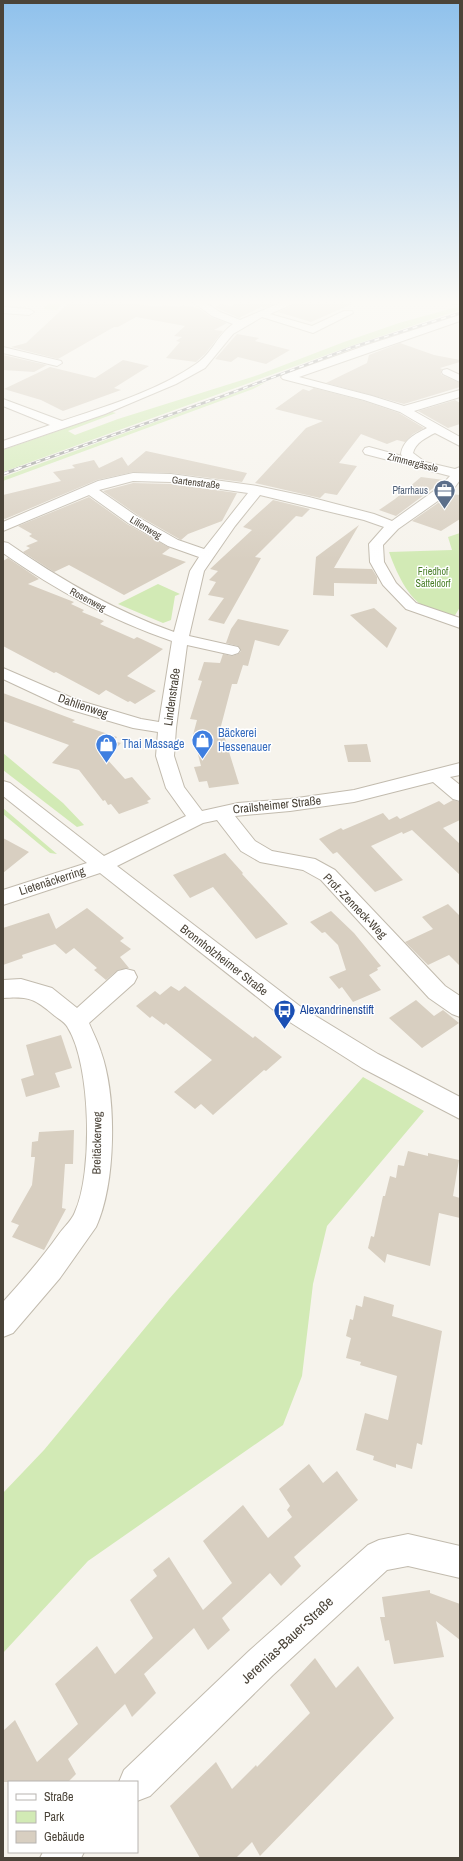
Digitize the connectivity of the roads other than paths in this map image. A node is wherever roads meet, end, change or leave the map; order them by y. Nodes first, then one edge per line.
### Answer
1 (161, 387) edge
2 (326, 387) edge
3 (460, 393) edge
4 (3, 402) edge
5 (404, 410) junction
6 (61, 425) junction
7 (436, 428) junction
8 (460, 442) edge
9 (3, 445) edge
10 (368, 451) dead end
11 (420, 464) junction
12 (459, 472) edge
13 (453, 489) edge
14 (90, 490) junction
15 (257, 490) junction
16 (393, 526) junction
17 (3, 527) edge
18 (3, 546) edge
19 (206, 555) junction
20 (460, 623) edge
21 (180, 639) junction
22 (232, 650) dead end
23 (3, 673) edge
24 (167, 728) junction
25 (460, 769) edge
26 (437, 776) junction
27 (3, 787) edge
28 (460, 795) edge
29 (221, 812) junction
30 (198, 818) junction
31 (102, 865) junction
32 (3, 898) edge
33 (126, 977) dead end
34 (3, 989) edge
35 (460, 1008) edge
36 (77, 1021) junction
37 (460, 1109) edge
38 (3, 1323) edge
39 (460, 1562) edge
40 (138, 1782) edge

1 - 6 street
2 - 5 street
3 - 5 street
4 - 6 street
5 - 7 street
6 - 9 street
7 - 8 street
7 - 11 street
10 - 11 street, Zimmergässle
11 - 12 street, Zimmergässle
12 - 13 street
13 - 16 street
14 - 15 street, Gartenstraße
14 - 17 street, Gartenstraße
14 - 19 street, Lilienweg
15 - 16 street, Gartenstraße
15 - 19 street, Lindenstraße
16 - 20 street
18 - 21 street, Rosenweg
19 - 21 street, Lindenstraße
21 - 22 street
21 - 24 street, Lindenstraße
23 - 24 street, Dahlienweg
24 - 30 street, Lindenstraße
25 - 26 street, Crailsheimer Straße
26 - 28 street
26 - 29 street, Crailsheimer Straße
27 - 31 street, Bronnholzheimer Straße
29 - 30 street, Crailsheimer Straße
29 - 35 street, Prof.-Zenneck-Weg
30 - 31 street, Crailsheimer Straße
31 - 32 street, Lietenäckerring
31 - 37 street, Bronnholzheimer Straße
33 - 36 street
34 - 36 street, Breitäckerweg
36 - 38 street, Breitäckerweg
39 - 40 street, Jeremias-Bauer-Straße

